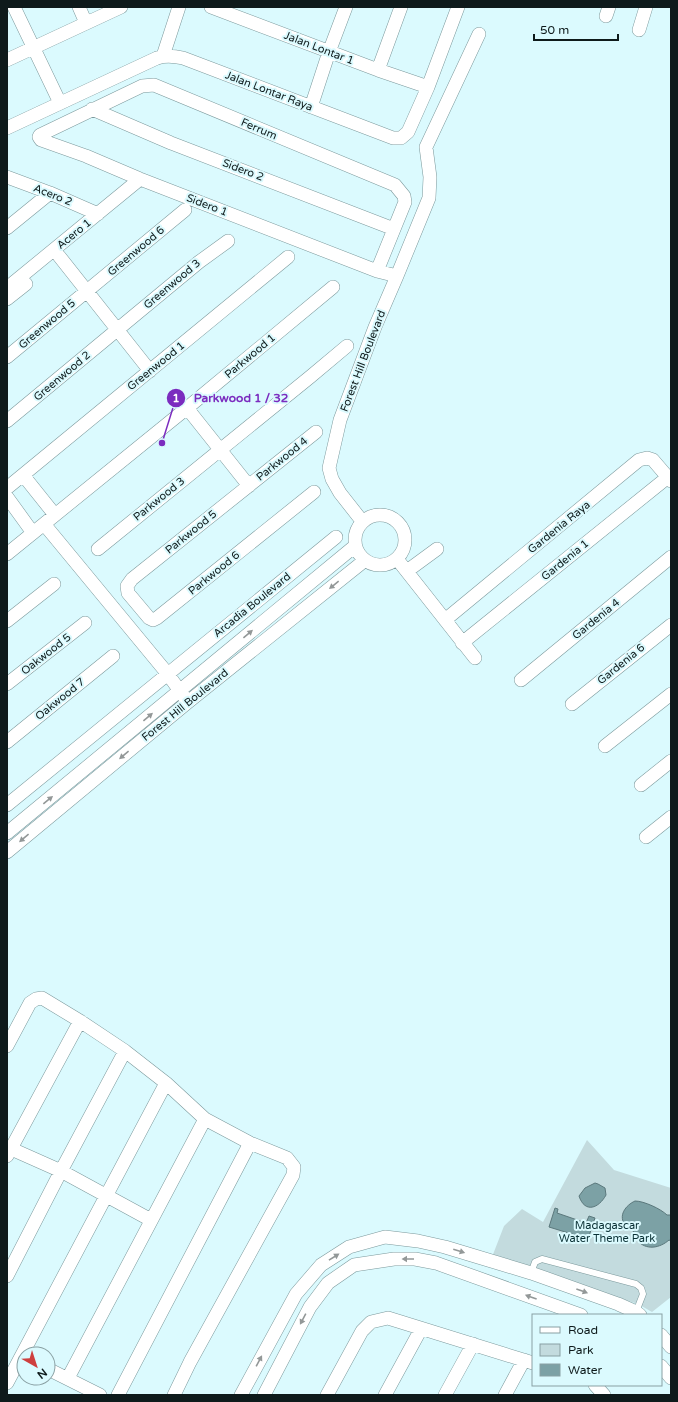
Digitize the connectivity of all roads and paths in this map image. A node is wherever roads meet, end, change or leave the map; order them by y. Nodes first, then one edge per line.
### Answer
1 (14, 7) edge
2 (79, 7) edge
3 (121, 7) edge
4 (179, 7) edge
5 (211, 7) edge
6 (346, 7) edge
7 (401, 7) edge
8 (458, 7) edge
9 (646, 7) edge
10 (86, 23) junction
11 (639, 30) dead end
12 (479, 34) dead end
13 (34, 48) junction
14 (329, 52) junction
15 (163, 56) junction
16 (7, 60) edge
17 (378, 70) junction
18 (428, 87) junction
19 (60, 103) junction
20 (311, 107) junction
21 (92, 109) junction
22 (7, 128) edge
23 (39, 137) joint
24 (7, 177) edge
25 (140, 179) junction
26 (50, 193) junction
27 (136, 194) dead end
28 (185, 210) dead end
29 (98, 214) junction
30 (7, 228) edge
31 (394, 229) junction
32 (228, 240) dead end
33 (59, 256) junction
34 (288, 257) dead end
35 (377, 271) junction
36 (397, 276) junction
37 (333, 287) dead end
38 (7, 288) edge
39 (88, 291) junction
40 (7, 299) edge
41 (117, 330) junction
42 (347, 346) dead end
43 (7, 358) edge
44 (150, 371) junction
45 (187, 408) junction
46 (7, 421) edge
47 (316, 432) dead end
48 (219, 450) junction
49 (23, 475) junction
50 (669, 479) edge
51 (249, 486) junction
52 (7, 488) edge
53 (314, 492) dead end
54 (7, 497) edge
55 (55, 515) junction
56 (362, 521) junction
57 (44, 524) junction
58 (33, 533) junction
59 (336, 536) dead end
60 (355, 546) junction
61 (98, 548) dead end
62 (437, 549) dead end
63 (7, 554) edge
64 (671, 557) edge
65 (397, 559) junction
66 (364, 561) junction
67 (407, 571) junction
68 (132, 579) joint
69 (54, 584) dead end
70 (445, 620) junction
71 (7, 622) edge
72 (85, 623) dead end
73 (671, 625) edge
74 (462, 643) junction
75 (113, 656) dead end
76 (475, 658) dead end
77 (167, 673) junction
78 (521, 680) dead end
79 (7, 684) edge
80 (180, 691) junction
81 (671, 694) edge
82 (188, 702) junction
83 (572, 704) dead end
84 (7, 742) edge
85 (606, 746) dead end
86 (671, 761) edge
87 (642, 784) dead end
88 (7, 805) edge
89 (671, 817) edge
90 (7, 834) edge
91 (646, 837) dead end
92 (7, 852) edge
93 (80, 1020) junction
94 (7, 1046) edge
95 (125, 1052) junction
96 (166, 1083) junction
97 (205, 1119) junction
98 (250, 1143) junction
99 (8, 1151) edge
100 (61, 1171) junction
101 (106, 1196) junction
102 (151, 1220) junction
103 (531, 1273) junction
104 (7, 1276) edge
105 (578, 1314) edge
106 (638, 1314) edge
107 (421, 1329) junction
108 (662, 1336) edge
109 (473, 1344) junction
110 (29, 1346) edge
111 (671, 1347) edge
112 (529, 1362) edge
113 (662, 1367) edge
114 (16, 1368) edge
115 (56, 1373) edge
116 (68, 1378) junction
117 (671, 1378) edge
118 (7, 1383) edge
119 (100, 1395) edge
120 (118, 1395) edge
121 (174, 1395) edge
122 (241, 1395) edge
123 (264, 1395) edge
124 (327, 1395) edge
125 (385, 1395) edge
126 (445, 1395) edge
127 (505, 1395) edge

1 - 13 street
2 - 10 street
3 - 10 street
4 - 15 street
5 - 14 street, Jalan Lontar 1
6 - 14 street
7 - 17 street
8 - 18 street, Jalan Lontar Raya
9 - 11 street
10 - 13 street
12 - 36 street, Forest Hill Boulevard
13 - 16 street
13 - 19 street
14 - 17 street, Jalan Lontar 1
14 - 20 street
15 - 19 street, Jalan Lontar Raya
15 - 20 street, Jalan Lontar Raya
17 - 18 street, Jalan Lontar 1
18 - 20 street, Jalan Lontar Raya
19 - 22 street, Jalan Lontar Raya
21 - 23 street, Ferrum
21 - 31 street, Sidero 2
21 - 31 street, Ferrum
23 - 25 street, Sidero 1
24 - 26 street, Acero 2
25 - 29 street, Acero 1
25 - 35 street, Sidero 1
26 - 29 street, Acero 2
26 - 30 street
27 - 33 street
28 - 39 street, Greenwood 6
29 - 38 street, Acero 1
31 - 35 street, Ferrum
32 - 41 street, Greenwood 3
33 - 39 street
33 - 40 street
34 - 44 street, Greenwood 1
35 - 36 street, Sidero 1
36 - 56 street, Forest Hill Boulevard
37 - 45 street, Parkwood 1
39 - 41 street
39 - 43 street, Greenwood 5
41 - 44 street
41 - 46 street, Greenwood 2
42 - 48 street, Parkwood 3
44 - 49 street, Greenwood 1
45 - 48 street
45 - 55 street, Parkwood 1
47 - 51 street, Parkwood 4
48 - 51 street
48 - 61 street, Parkwood 3
49 - 52 street, Greenwood 1
49 - 55 street
50 - 70 street, Gardenia Raya
50 - 74 street, Gardenia 1
51 - 68 street, Parkwood 5
53 - 68 street, Parkwood 6
54 - 58 street
55 - 57 street, Parkwood 1
56 - 60 street
56 - 65 street
57 - 58 street, Parkwood 1
57 - 77 street
58 - 63 street, Parkwood 1
59 - 77 street, Arcadia Boulevard
60 - 66 street
80 -> 60 street, Forest Hill Boulevard
62 - 67 street
64 - 78 street, Gardenia 4
65 - 66 street
65 - 67 street
66 -> 82 street, Forest Hill Boulevard
67 - 70 street
69 - 71 street
70 - 74 street
72 - 79 street, Oakwood 5
73 - 83 street, Gardenia 6
74 - 76 street
75 - 84 street, Oakwood 7
77 - 80 street
77 - 88 street, Arcadia Boulevard
80 - 82 street
90 -> 80 street, Forest Hill Boulevard
81 - 85 street
82 -> 92 street, Forest Hill Boulevard
86 - 87 street
89 - 91 street
93 - 94 street
93 - 95 street
93 - 99 street
95 - 96 street
95 - 100 street
96 - 97 street
96 - 101 street
97 - 98 street
97 - 102 street
98 - 120 street
98 - 121 street
99 - 100 street
100 - 101 street
100 - 104 street
101 - 102 street
101 - 110 street
102 - 116 street
103 -> 106 street
103 - 106 lane
122 -> 103 street
105 -> 123 street
107 - 109 street
107 - 124 street
107 - 125 street
108 - 111 street
109 - 112 street
109 - 126 street
112 - 127 street
113 - 117 street
114 - 118 street
115 - 116 street
116 - 119 street

